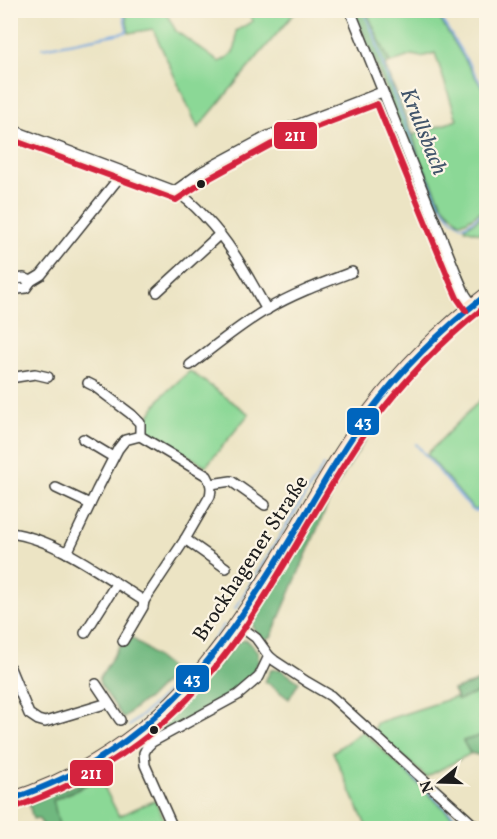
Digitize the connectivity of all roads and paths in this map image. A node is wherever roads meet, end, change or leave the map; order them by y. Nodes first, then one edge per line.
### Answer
1 (350, 10) edge
2 (382, 92) junction
3 (10, 129) edge
4 (121, 172) junction
5 (175, 191) junction
6 (220, 234) junction
7 (352, 272) dead end
8 (10, 280) edge
9 (31, 281) junction
10 (10, 290) edge
11 (157, 292) dead end
12 (486, 295) edge
13 (472, 306) junction
14 (267, 310) junction
15 (190, 365) dead end
16 (48, 377) dead end
17 (10, 378) edge
18 (88, 383) dead end
19 (140, 436) junction
20 (83, 439) dead end
21 (113, 457) junction
22 (211, 484) junction
23 (56, 488) dead end
24 (90, 504) junction
25 (265, 505) dead end
26 (10, 533) edge
27 (185, 539) junction
28 (67, 553) junction
29 (226, 568) dead end
30 (116, 584) junction
31 (144, 601) junction
32 (237, 624) junction
33 (85, 633) dead end
34 (123, 641) dead end
35 (269, 656) junction
36 (10, 668) edge
37 (96, 684) dead end
38 (108, 703) junction
39 (120, 720) dead end
40 (10, 800) edge
41 (174, 828) edge
42 (477, 828) edge

1 - 2 street
2 - 5 street
2 - 13 street
3 - 4 street
4 - 5 street
4 - 9 street
5 - 6 street
6 - 11 street
6 - 14 street
7 - 14 street
8 - 9 street
9 - 10 street
12 - 13 main road, Brockhagener Straße
13 - 32 main road, Brockhagener Straße
14 - 15 street
16 - 17 street
18 - 19 street
19 - 21 street
19 - 22 street
20 - 21 street
21 - 24 street
22 - 25 street
22 - 27 street
23 - 24 street
24 - 28 street
26 - 28 street
27 - 29 street
27 - 31 street
28 - 30 street
30 - 31 street
30 - 33 street
31 - 34 street
32 - 35 street
32 - 40 main road, Brockhagener Straße
35 - 41 street
35 - 42 street
36 - 38 street
37 - 38 street
38 - 39 street

